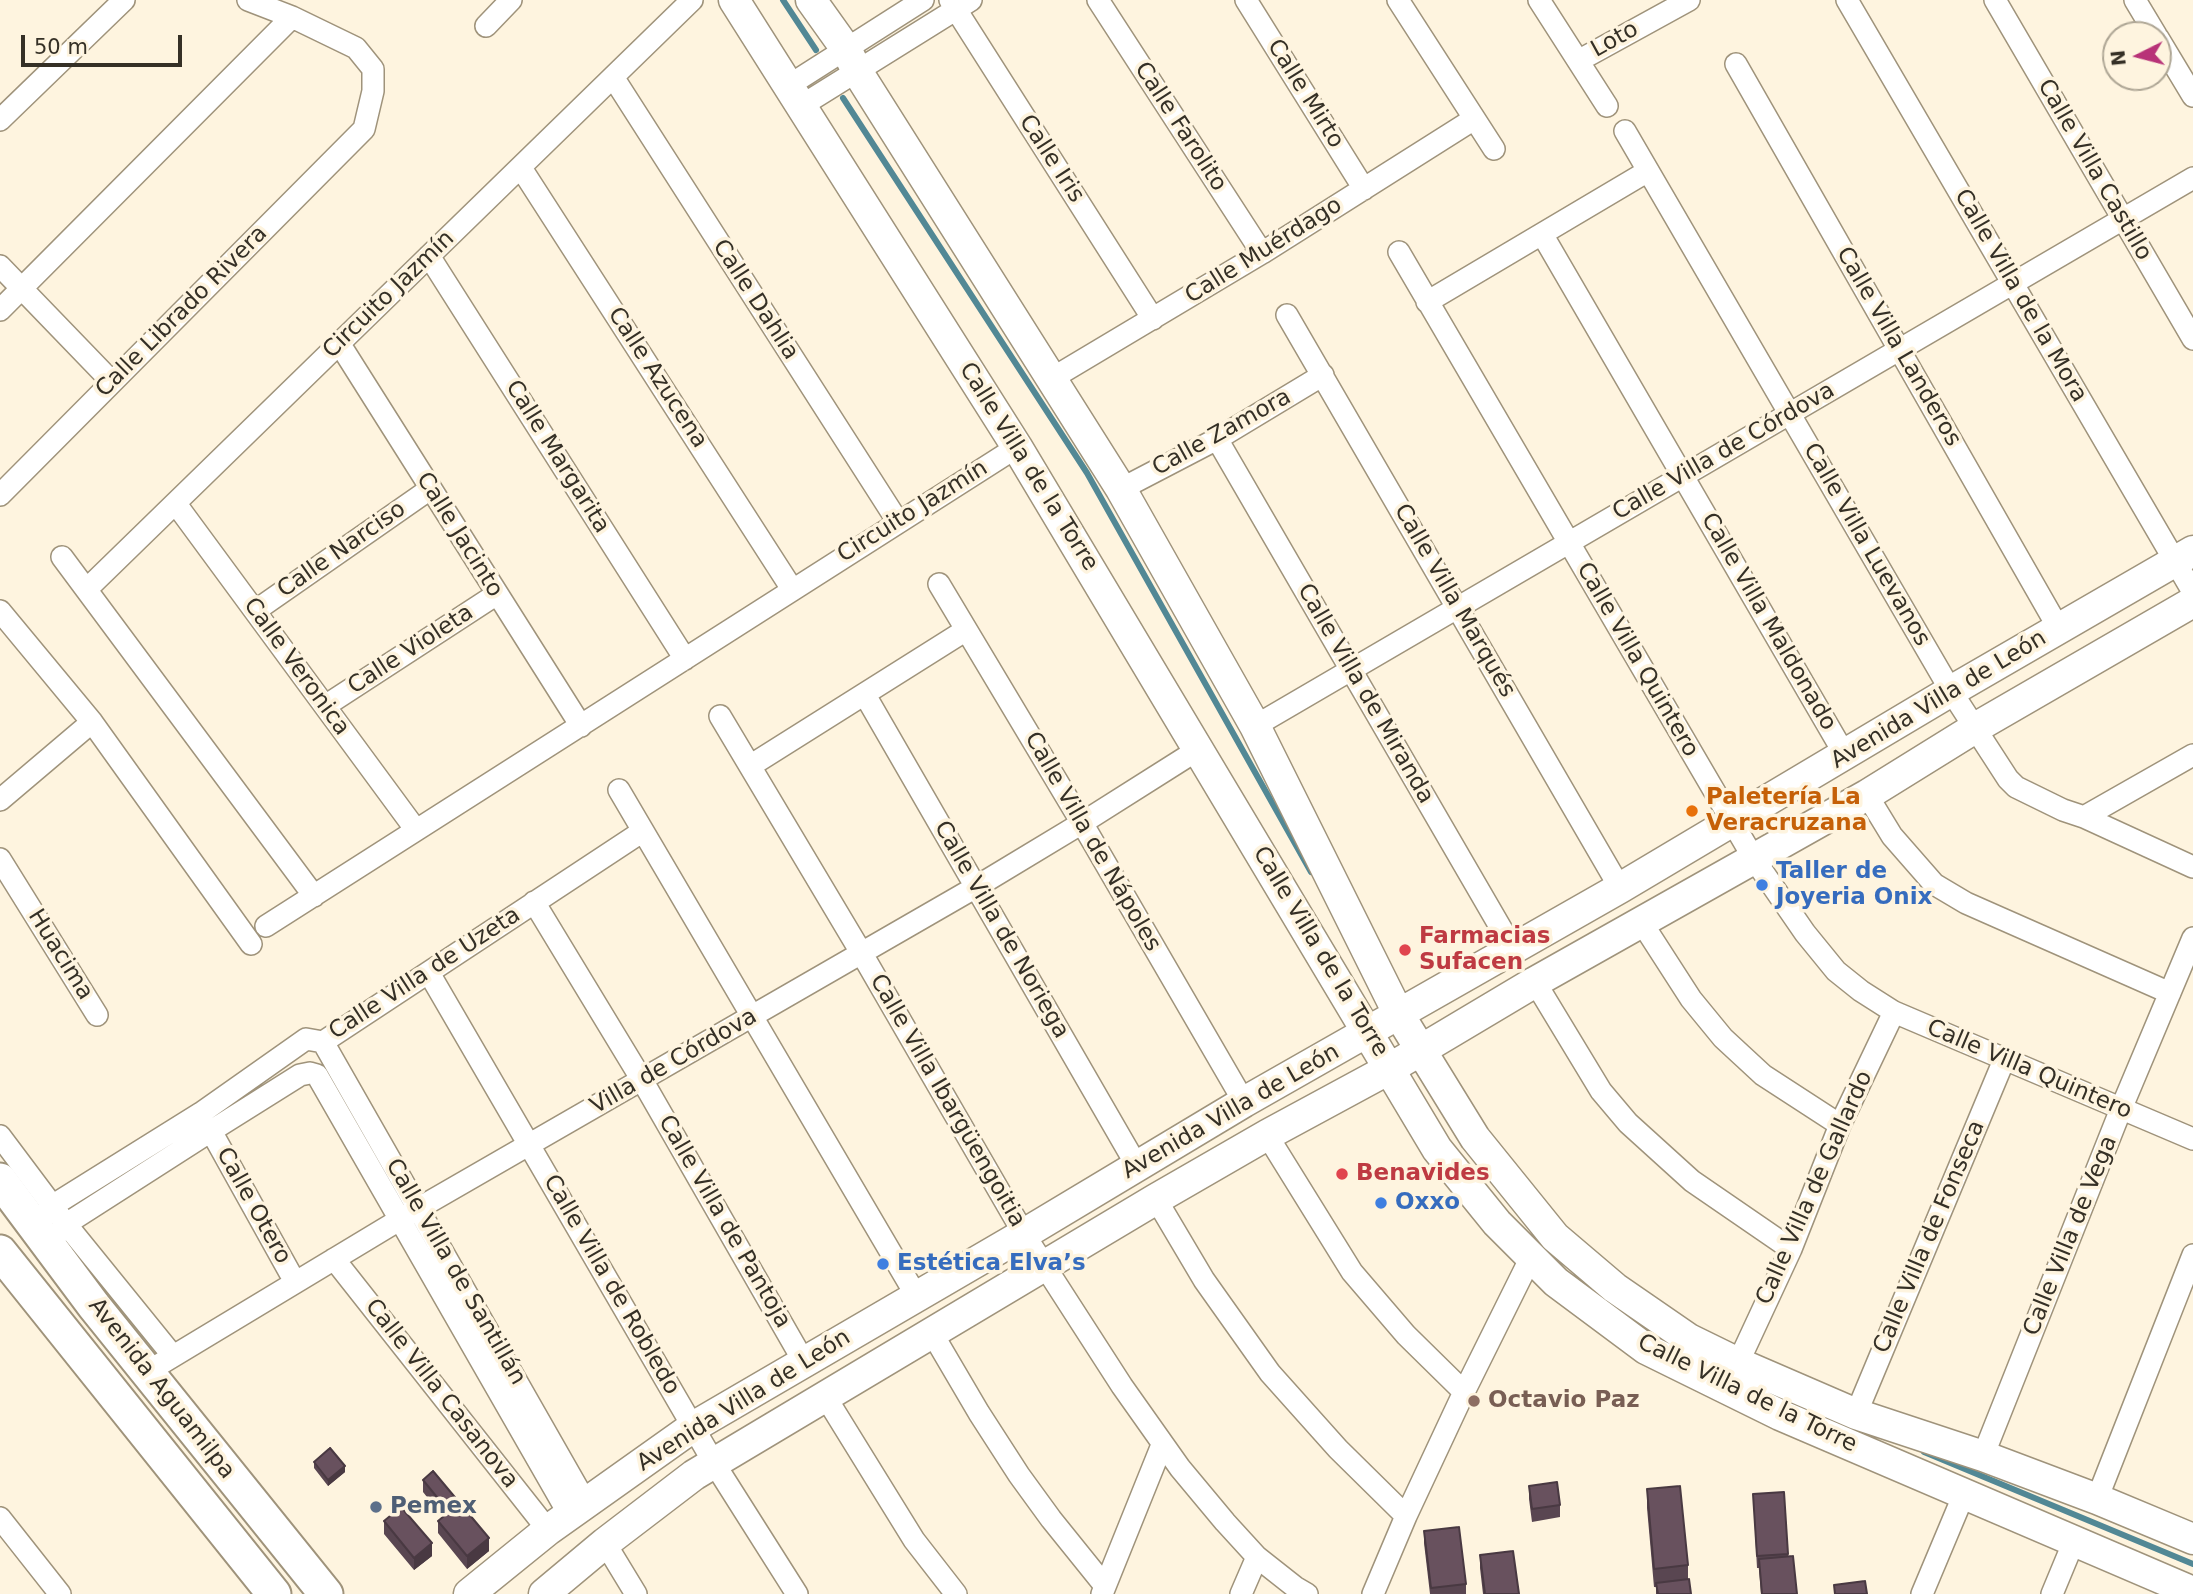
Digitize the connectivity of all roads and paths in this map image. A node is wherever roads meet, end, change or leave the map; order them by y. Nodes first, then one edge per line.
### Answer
1 (124, 0) edge
2 (248, 0) edge
3 (511, 0) edge
4 (692, 0) edge
5 (734, 0) edge
6 (811, 0) edge
7 (923, 0) edge
8 (1098, 0) edge
9 (1245, 0) edge
10 (1398, 0) edge
11 (1539, 0) edge
12 (1689, 0) edge
13 (1847, 0) edge
14 (1995, 0) edge
15 (2136, 0) edge
16 (959, 3) edge
17 (292, 17) junction
18 (2148, 21) edge
19 (486, 26) dead end
20 (851, 60) junction
21 (1578, 61) junction
22 (2172, 61) edge
23 (1736, 64) dead end
24 (613, 77) junction
25 (795, 96) junction
26 (2193, 96) edge
27 (1607, 106) dead end
28 (1474, 119) junction
29 (0, 120) edge
30 (1625, 131) dead end
31 (1494, 149) dead end
32 (521, 168) junction
33 (1648, 171) junction
34 (2193, 178) edge
35 (1364, 189) junction
36 (2123, 219) junction
37 (1542, 234) junction
38 (1399, 252) dead end
39 (1262, 253) junction
40 (429, 256) junction
41 (0, 265) edge
42 (2013, 284) junction
43 (23, 289) junction
44 (1427, 302) junction
45 (0, 310) edge
46 (1287, 315) dead end
47 (1153, 318) junction
48 (2193, 340) edge
49 (339, 343) junction
50 (1899, 350) junction
51 (1323, 375) junction
52 (1051, 379) junction
53 (112, 382) junction
54 (1790, 414) junction
55 (1217, 439) junction
56 (1017, 447) junction
57 (1683, 477) junction
58 (430, 489) junction
59 (1121, 489) junction
60 (0, 495) edge
61 (176, 504) junction
62 (898, 522) junction
63 (1569, 543) junction
64 (62, 557) dead end
65 (2184, 557) edge
66 (939, 584) dead end
67 (87, 589) junction
68 (792, 589) junction
69 (2193, 592) edge
70 (497, 594) junction
71 (2193, 603) edge
72 (1457, 608) junction
73 (0, 611) edge
74 (255, 611) junction
75 (2059, 629) junction
76 (966, 630) junction
77 (685, 659) junction
78 (1351, 671) junction
79 (1951, 691) junction
80 (865, 695) junction
81 (325, 706) junction
82 (720, 716) dead end
83 (92, 722) junction
84 (581, 726) junction
85 (1255, 726) junction
86 (1975, 728) junction
87 (1199, 749) junction
88 (1845, 755) junction
89 (2193, 755) edge
90 (750, 766) junction
91 (619, 790) dead end
92 (1867, 795) junction
93 (0, 800) edge
94 (2084, 817) junction
95 (1732, 822) junction
96 (1082, 823) junction
97 (416, 830) junction
98 (643, 831) junction
99 (0, 859) edge
100 (1754, 859) junction
101 (2193, 867) edge
102 (976, 887) junction
103 (1620, 888) junction
104 (314, 896) junction
105 (534, 902) junction
106 (1642, 923) junction
107 (266, 926) dead end
108 (2193, 938) edge
109 (251, 944) dead end
110 (1513, 948) junction
111 (862, 954) junction
112 (429, 973) junction
113 (1535, 982) junction
114 (2170, 993) junction
115 (1398, 1013) junction
116 (1894, 1013) junction
117 (97, 1015) dead end
118 (753, 1017) junction
119 (1369, 1031) junction
120 (323, 1042) junction
121 (1422, 1049) junction
122 (2004, 1060) junction
123 (1390, 1069) junction
124 (642, 1080) junction
125 (1244, 1102) junction
126 (2121, 1109) junction
127 (1840, 1125) junction
128 (211, 1131) junction
129 (1267, 1135) junction
130 (0, 1136) edge
131 (2193, 1139) edge
132 (531, 1145) junction
133 (1137, 1166) junction
134 (6, 1189) edge
135 (1156, 1199) junction
136 (410, 1213) junction
137 (50, 1226) junction
138 (1024, 1234) junction
139 (1791, 1249) junction
140 (0, 1252) edge
141 (2193, 1255) edge
142 (1531, 1257) junction
143 (334, 1259) junction
144 (1044, 1266) junction
145 (295, 1282) junction
146 (917, 1297) junction
147 (52, 1319) junction
148 (932, 1333) junction
149 (804, 1362) junction
150 (1738, 1363) junction
151 (160, 1364) junction
152 (1464, 1392) junction
153 (825, 1396) junction
154 (1856, 1414) junction
155 (693, 1427) junction
156 (1162, 1445) junction
157 (1983, 1457) junction
158 (714, 1463) junction
159 (1964, 1494) junction
160 (2097, 1499) junction
161 (568, 1516) junction
162 (1406, 1516) junction
163 (0, 1518) edge
164 (2193, 1539) edge
165 (2074, 1541) junction
166 (605, 1543) junction
167 (1257, 1557) junction
168 (1103, 1590) edge
169 (2189, 1592) edge
170 (61, 1594) edge
171 (274, 1594) edge
172 (326, 1594) edge
173 (469, 1594) edge
174 (544, 1594) edge
175 (636, 1594) edge
176 (797, 1594) edge
177 (956, 1594) edge
178 (1241, 1594) edge
179 (1307, 1594) edge
180 (1373, 1594) edge
181 (1922, 1594) edge
182 (2052, 1594) edge

1 - 29 street
2 - 17 street
3 - 19 street
4 - 24 street, Circuito Jazmín
5 - 25 street, Calle Villa de la Torre
6 - 20 street, Calle Villa de la Torre
7 - 20 street
8 - 39 street, Calle Farolito
9 - 35 street, Calle Mirto
10 - 28 street
11 - 21 street
12 - 21 street, Loto
13 - 42 street, Calle Villa de la Mora
14 - 36 street, Calle Villa Castillo
15 - 18 street
16 - 20 street
16 - 47 street, Calle Iris
17 - 43 street
17 - 53 street, Calle Librado Rivera
20 - 25 street
20 - 52 street, Calle Villa de la Torre
21 - 27 street
22 - 26 street
23 - 50 street, Calle Villa Landeros
24 - 32 street, Circuito Jazmín
24 - 62 street, Calle Dahlia
25 - 56 street, Calle Villa de la Torre
28 - 31 street
28 - 35 street, Calle Muérdago
30 - 33 street, Calle Villa Luevanos
32 - 40 street, Circuito Jazmín
32 - 68 street, Calle Azucena
33 - 37 street
33 - 54 street, Calle Villa Luevanos
34 - 36 street, Calle Villa de Córdova
35 - 39 street, Calle Muérdago
36 - 42 street, Calle Villa de Córdova
36 - 48 street, Calle Villa Castillo
37 - 44 street
37 - 57 street, Calle Villa Maldonado
38 - 44 street, Calle Villa Quintero
39 - 47 street, Calle Muérdago
40 - 49 street, Circuito Jazmín
40 - 77 street, Calle Margarita
41 - 43 street
42 - 50 street, Calle Villa de Córdova
42 - 65 street, Calle Villa de la Mora
43 - 45 street
43 - 53 street
44 - 63 street, Calle Villa Quintero
46 - 51 street, Calle Villa Marqués
47 - 52 street, Calle Muérdago
49 - 58 street, Calle Jacinto
49 - 61 street, Circuito Jazmín
50 - 54 street, Calle Villa de Córdova
50 - 75 street, Calle Villa Landeros
51 - 55 street, Calle Zamora
51 - 72 street, Calle Villa Marqués
52 - 59 street, Calle Villa de la Torre
53 - 60 street, Calle Librado Rivera
54 - 57 street, Calle Villa de Córdova
54 - 79 street, Calle Villa Luevanos
55 - 59 street, Calle Zamora
55 - 78 street, Calle Villa de Miranda
56 - 62 street, Circuito Jazmín
56 - 87 street, Calle Villa de la Torre
57 - 63 street, Calle Villa de Córdova
57 - 88 street, Calle Villa Maldonado
58 - 70 street, Calle Jacinto
58 - 74 street, Calle Narciso
59 - 85 street, Calle Villa de la Torre
61 - 67 street, Circuito Jazmín
61 - 74 street, Calle Veronica
62 - 68 street, Circuito Jazmín
63 - 72 street, Calle Villa de Córdova
63 - 95 street, Calle Villa Quintero
64 - 67 street
65 - 69 street, Calle Villa de la Mora
65 - 75 street, Avenida Villa de León
66 - 76 street, Calle Villa de Nápoles
67 - 104 street
68 - 77 street, Circuito Jazmín
70 - 81 street, Calle Violeta
70 - 84 street, Calle Jacinto
71 - 86 street, Avenida Villa de León
72 - 78 street, Calle Villa de Córdova
72 - 103 street, Calle Villa Marqués
73 - 83 street
74 - 81 street, Calle Veronica
75 - 79 street, Avenida Villa de León
76 - 80 street
76 - 96 street, Calle Villa de Nápoles
77 - 84 street, Circuito Jazmín
78 - 85 street, Calle Villa de Córdova
78 - 110 street, Calle Villa de Miranda
79 - 86 street, Calle Villa Luevanos
79 - 88 street, Avenida Villa de León
80 - 90 street
80 - 102 street, Calle Villa de Noriega
81 - 97 street, Calle Veronica
82 - 90 street, Calle Villa Ibargüengoitia
83 - 93 street
83 - 109 street
84 - 97 street, Circuito Jazmín
85 - 115 street, Calle Villa de la Torre
86 - 92 street, Avenida Villa de León
86 - 94 street, Calle Villa Luevanos
87 - 96 street, Villa de Córdova
87 - 119 street, Calle Villa de la Torre
88 - 95 street, Avenida Villa de León
89 - 94 street
90 - 111 street, Calle Villa Ibargüengoitia
91 - 98 street
92 - 100 street, Avenida Villa de León
92 - 114 street
94 - 101 street, Calle Villa Luevanos
95 - 100 street, Calle Villa Quintero
95 - 103 street, Avenida Villa de León
96 - 102 street, Villa de Córdova
96 - 125 street, Calle Villa de Nápoles
97 - 104 street, Circuito Jazmín
98 - 105 street, Calle Villa de Uzeta
98 - 118 street
99 - 117 street, Huacima
100 - 106 street, Avenida Villa de León
100 - 116 street, Calle Villa Quintero
102 - 111 street, Villa de Córdova
102 - 133 street, Calle Villa de Noriega
103 - 110 street, Avenida Villa de León
104 - 107 street, Circuito Jazmín
105 - 112 street, Calle Villa de Uzeta
105 - 124 street, Calle Villa de Pantoja
106 - 113 street, Avenida Villa de León
106 - 127 street
108 - 114 street, Calle Villa de Vega
110 - 115 street, Avenida Villa de León
111 - 118 street, Villa de Córdova
111 - 138 street, Calle Villa Ibargüengoitia
112 - 120 street, Calle Villa de Uzeta
112 - 132 street, Calle Villa de Robledo
113 - 121 street, Avenida Villa de León
113 - 139 street
114 - 126 street, Calle Villa de Vega
115 - 119 street, Avenida Villa de León
115 - 121 street, Calle Villa de la Torre
116 - 122 street, Calle Villa Quintero
116 - 127 street, Calle Villa de Gallardo
118 - 124 street, Villa de Córdova
118 - 146 street
119 - 123 street, Calle Villa de la Torre
119 - 125 street, Avenida Villa de León
120 - 136 street, Calle Villa de Santillán
120 - 137 street, Calle Villa de Uzeta
121 - 123 street, Avenida Villa de León
121 - 150 street, Calle Villa de la Torre
122 - 126 street, Calle Villa Quintero
122 - 154 street, Calle Villa de Fonseca
123 - 129 street, Avenida Villa de León
123 - 142 street, Calle Villa de la Torre
124 - 132 street, Villa de Córdova
124 - 149 street, Calle Villa de Pantoja
125 - 133 street, Avenida Villa de León
126 - 131 street, Calle Villa Quintero
126 - 157 street, Calle Villa de Vega
127 - 139 street, Calle Villa de Gallardo
128 - 136 street, Calle Villa de Santillán
128 - 137 street
128 - 145 street, Calle Otero
129 - 135 street, Avenida Villa de León
129 - 152 street
130 - 137 street
132 - 136 street, Villa de Córdova
132 - 155 street, Calle Villa de Robledo
133 - 138 street, Avenida Villa de León
134 - 137 main road, Avenida Aguamilpa
134 - 147 main road
135 - 144 street, Avenida Villa de León
135 - 162 street
136 - 143 street, Villa de Córdova
136 - 161 street, Calle Villa de Santillán
137 - 151 main road, Avenida Aguamilpa
138 - 144 street, Calle Villa Ibargüengoitia
138 - 146 street, Avenida Villa de León
139 - 150 street, Calle Villa de Gallardo
140 - 147 main road, Avenida Aguamilpa
141 - 160 street
142 - 152 street
142 - 159 street, Calle Villa de la Torre
143 - 145 street, Villa de Córdova
143 - 161 street, Calle Villa Casanova
144 - 148 street, Avenida Villa de León
144 - 156 street, Calle Villa Ibargüengoitia
145 - 151 street, Villa de Córdova
146 - 149 street, Avenida Villa de León
147 - 171 main road, Avenida Aguamilpa
148 - 153 street, Avenida Villa de León
148 - 168 street
149 - 155 street, Avenida Villa de León
150 - 154 street, Calle Villa de la Torre
151 - 172 main road, Avenida Aguamilpa
152 - 162 street
153 - 158 street, Avenida Villa de León
153 - 177 street
154 - 157 street, Calle Villa de la Torre
155 - 158 street, Calle Villa de Robledo
155 - 161 street, Avenida Villa de León
156 - 167 street, Calle Villa Ibargüengoitia
156 - 168 street
157 - 160 street, Calle Villa de la Torre
158 - 166 street, Avenida Villa de León
158 - 176 street, Calle Villa de Robledo
159 - 165 street, Calle Villa de la Torre
159 - 181 street
160 - 164 street, Calle Villa de la Torre
161 - 173 street, Avenida Villa de León
162 - 180 street
163 - 170 street
165 - 169 street, Calle Villa de la Torre
165 - 182 street
166 - 174 street, Avenida Villa de León
166 - 175 street
167 - 178 street
167 - 179 street, Calle Villa Ibargüengoitia

